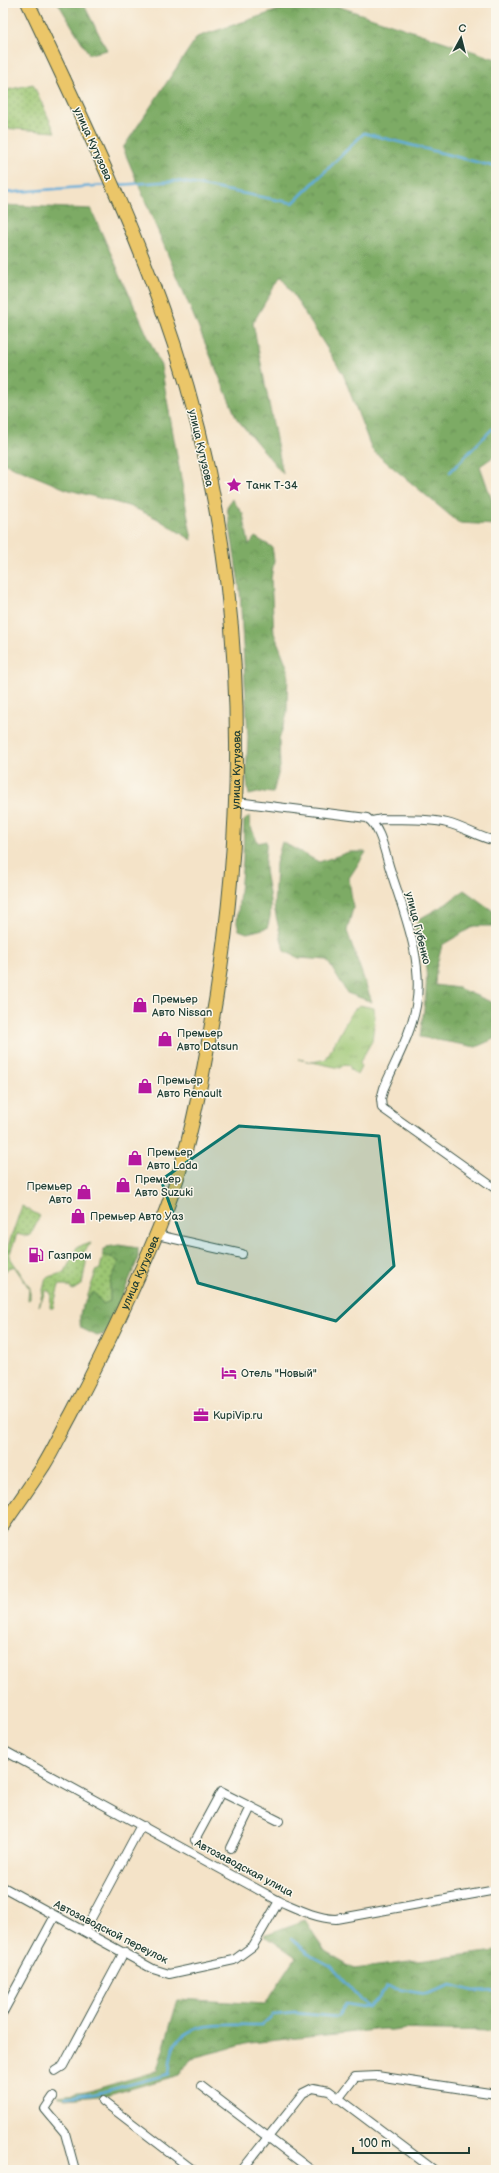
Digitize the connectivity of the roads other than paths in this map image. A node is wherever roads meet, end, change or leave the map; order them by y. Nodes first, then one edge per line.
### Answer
1 (28, 3) edge
2 (237, 802) junction
3 (372, 821) junction
4 (496, 841) edge
5 (496, 1189) edge
6 (157, 1235) junction
7 (242, 1254) dead end
8 (3, 1525) edge
9 (3, 1750) edge
10 (251, 1807) junction
11 (279, 1822) dead end
12 (144, 1826) junction
13 (196, 1840) dead end
14 (231, 1848) dead end
15 (3, 1887) edge
16 (496, 1890) edge
17 (279, 1900) junction
18 (55, 1916) junction
19 (85, 1930) junction
20 (124, 1952) junction
21 (3, 2012) edge
22 (55, 2071) dead end
23 (201, 2086) dead end
24 (496, 2094) edge
25 (53, 2097) dead end
26 (338, 2099) junction
27 (103, 2101) dead end
28 (266, 2137) junction
29 (75, 2170) edge
30 (193, 2170) edge
31 (242, 2170) edge
32 (311, 2170) edge
33 (434, 2170) edge

1 - 2 main road, улица Кутузова
2 - 3 street
2 - 6 main road, улица Кутузова
3 - 4 street
3 - 5 street, улица Губенко
6 - 7 street
6 - 8 main road, улица Кутузова
9 - 12 street, Автозаводская улица
10 - 11 street
10 - 13 street
10 - 14 street
12 - 17 street, Автозаводская улица
12 - 19 street
15 - 18 street, Автозаводской переулок
16 - 17 street, Автозаводская улица
17 - 20 street, Автозаводской переулок
18 - 19 street, Автозаводской переулок
18 - 21 street
19 - 20 street, Автозаводской переулок
20 - 22 street
23 - 28 street
24 - 26 street
25 - 29 street
26 - 28 street
26 - 33 street
27 - 30 street
28 - 31 street
28 - 32 street

